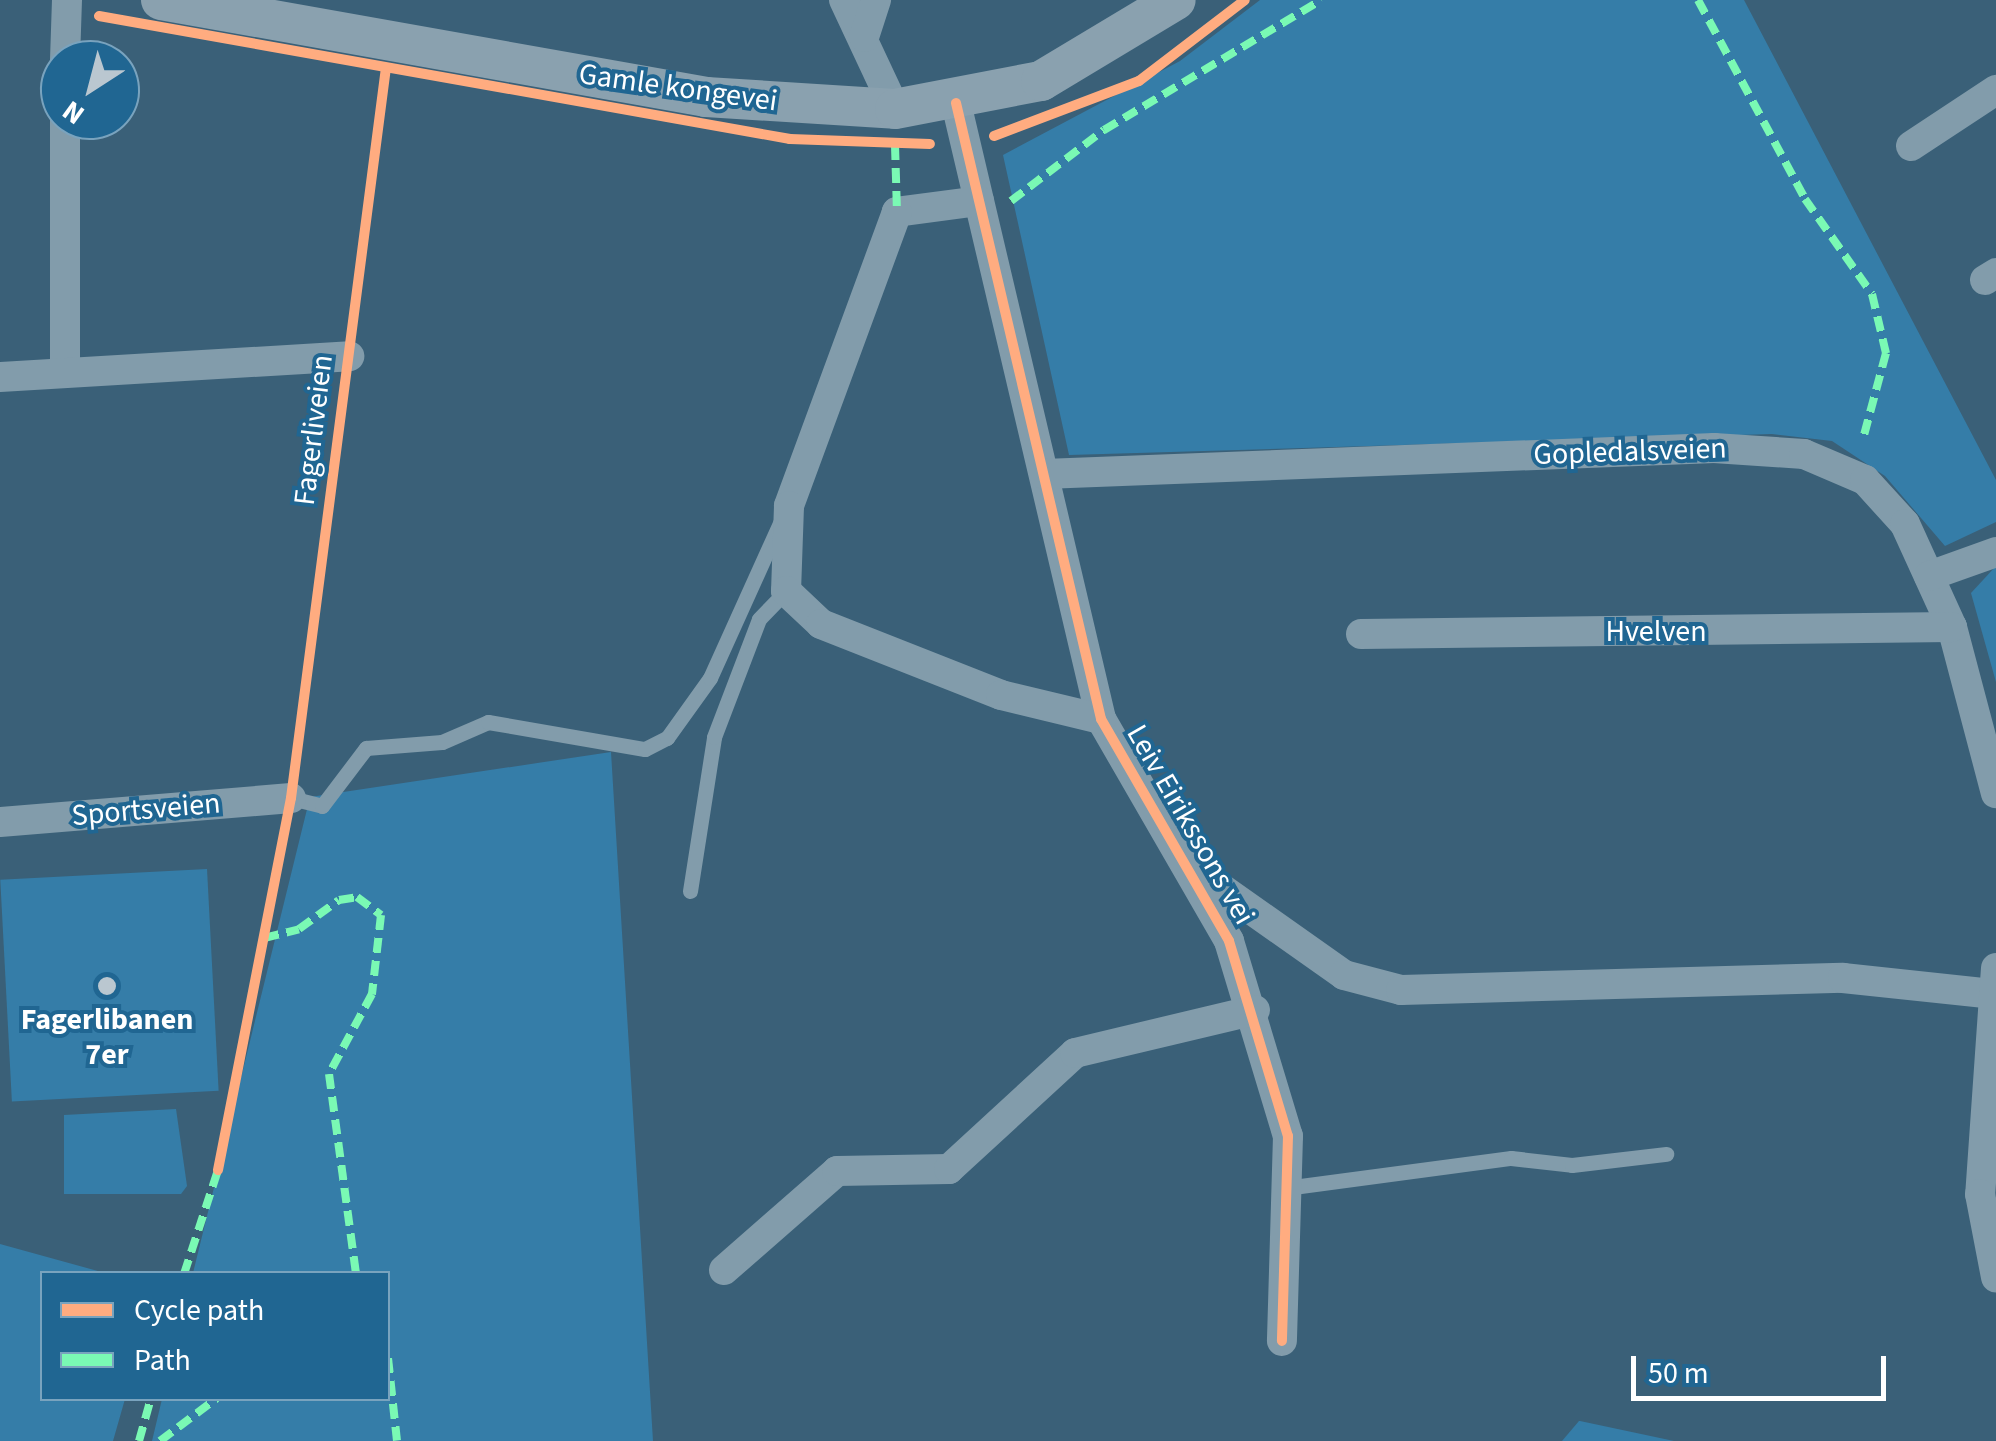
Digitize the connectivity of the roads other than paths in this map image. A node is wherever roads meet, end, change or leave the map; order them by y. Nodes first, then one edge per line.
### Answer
1 (67, 0) edge
2 (161, 0) edge
3 (844, 0) edge
4 (876, 0) edge
5 (1176, 0) edge
6 (864, 37) junction
7 (65, 40) edge
8 (1996, 90) edge
9 (956, 104) junction
10 (894, 109) junction
11 (65, 140) edge
12 (1911, 146) dead end
13 (978, 201) junction
14 (349, 356) dead end
15 (65, 373) junction
16 (0, 377) edge
17 (1044, 474) junction
18 (790, 506) junction
19 (1996, 552) edge
20 (1929, 576) junction
21 (786, 591) junction
22 (1952, 627) junction
23 (1361, 634) dead end
24 (1100, 719) junction
25 (1996, 793) edge
26 (291, 798) joint
27 (0, 822) edge
28 (1169, 852) junction
29 (690, 891) dead end
30 (1994, 981) edge
31 (1255, 1010) junction
32 (1993, 1096) edge
33 (1666, 1154) dead end
34 (1293, 1188) junction
35 (724, 1270) dead end
36 (1996, 1277) edge
37 (1282, 1341) dead end

1 - 7 street
2 - 10 street, Gamle kongevei
3 - 6 street
4 - 6 street
5 - 9 street, Gamle kongevei
6 - 10 street
8 - 12 street
9 - 10 street, Gamle kongevei
9 - 13 street, Leiv Eirikssons vei
11 - 15 street
13 - 17 street, Leiv Eirikssons vei
13 - 18 street
14 - 15 street, Fagerliveien
15 - 16 street, Fagerliveien
17 - 20 street, Gopledalsveien
17 - 24 street, Leiv Eirikssons vei
18 - 21 street
18 - 26 lane
19 - 20 street
20 - 22 street, Gopledalsveien
21 - 24 street, Leiv Eirikssons vei
21 - 29 lane
22 - 23 street, Hvelven
22 - 25 street, Gopledalsveien
24 - 28 street, Leiv Eirikssons vei
26 - 27 street, Sportsveien
28 - 30 street, Leiv Eirikssons vei
28 - 31 street, Leiv Eirikssons vei
30 - 32 street
31 - 34 street, Leiv Eirikssons vei
31 - 35 street
32 - 36 street
33 - 34 lane
34 - 37 street, Leiv Eirikssons vei

